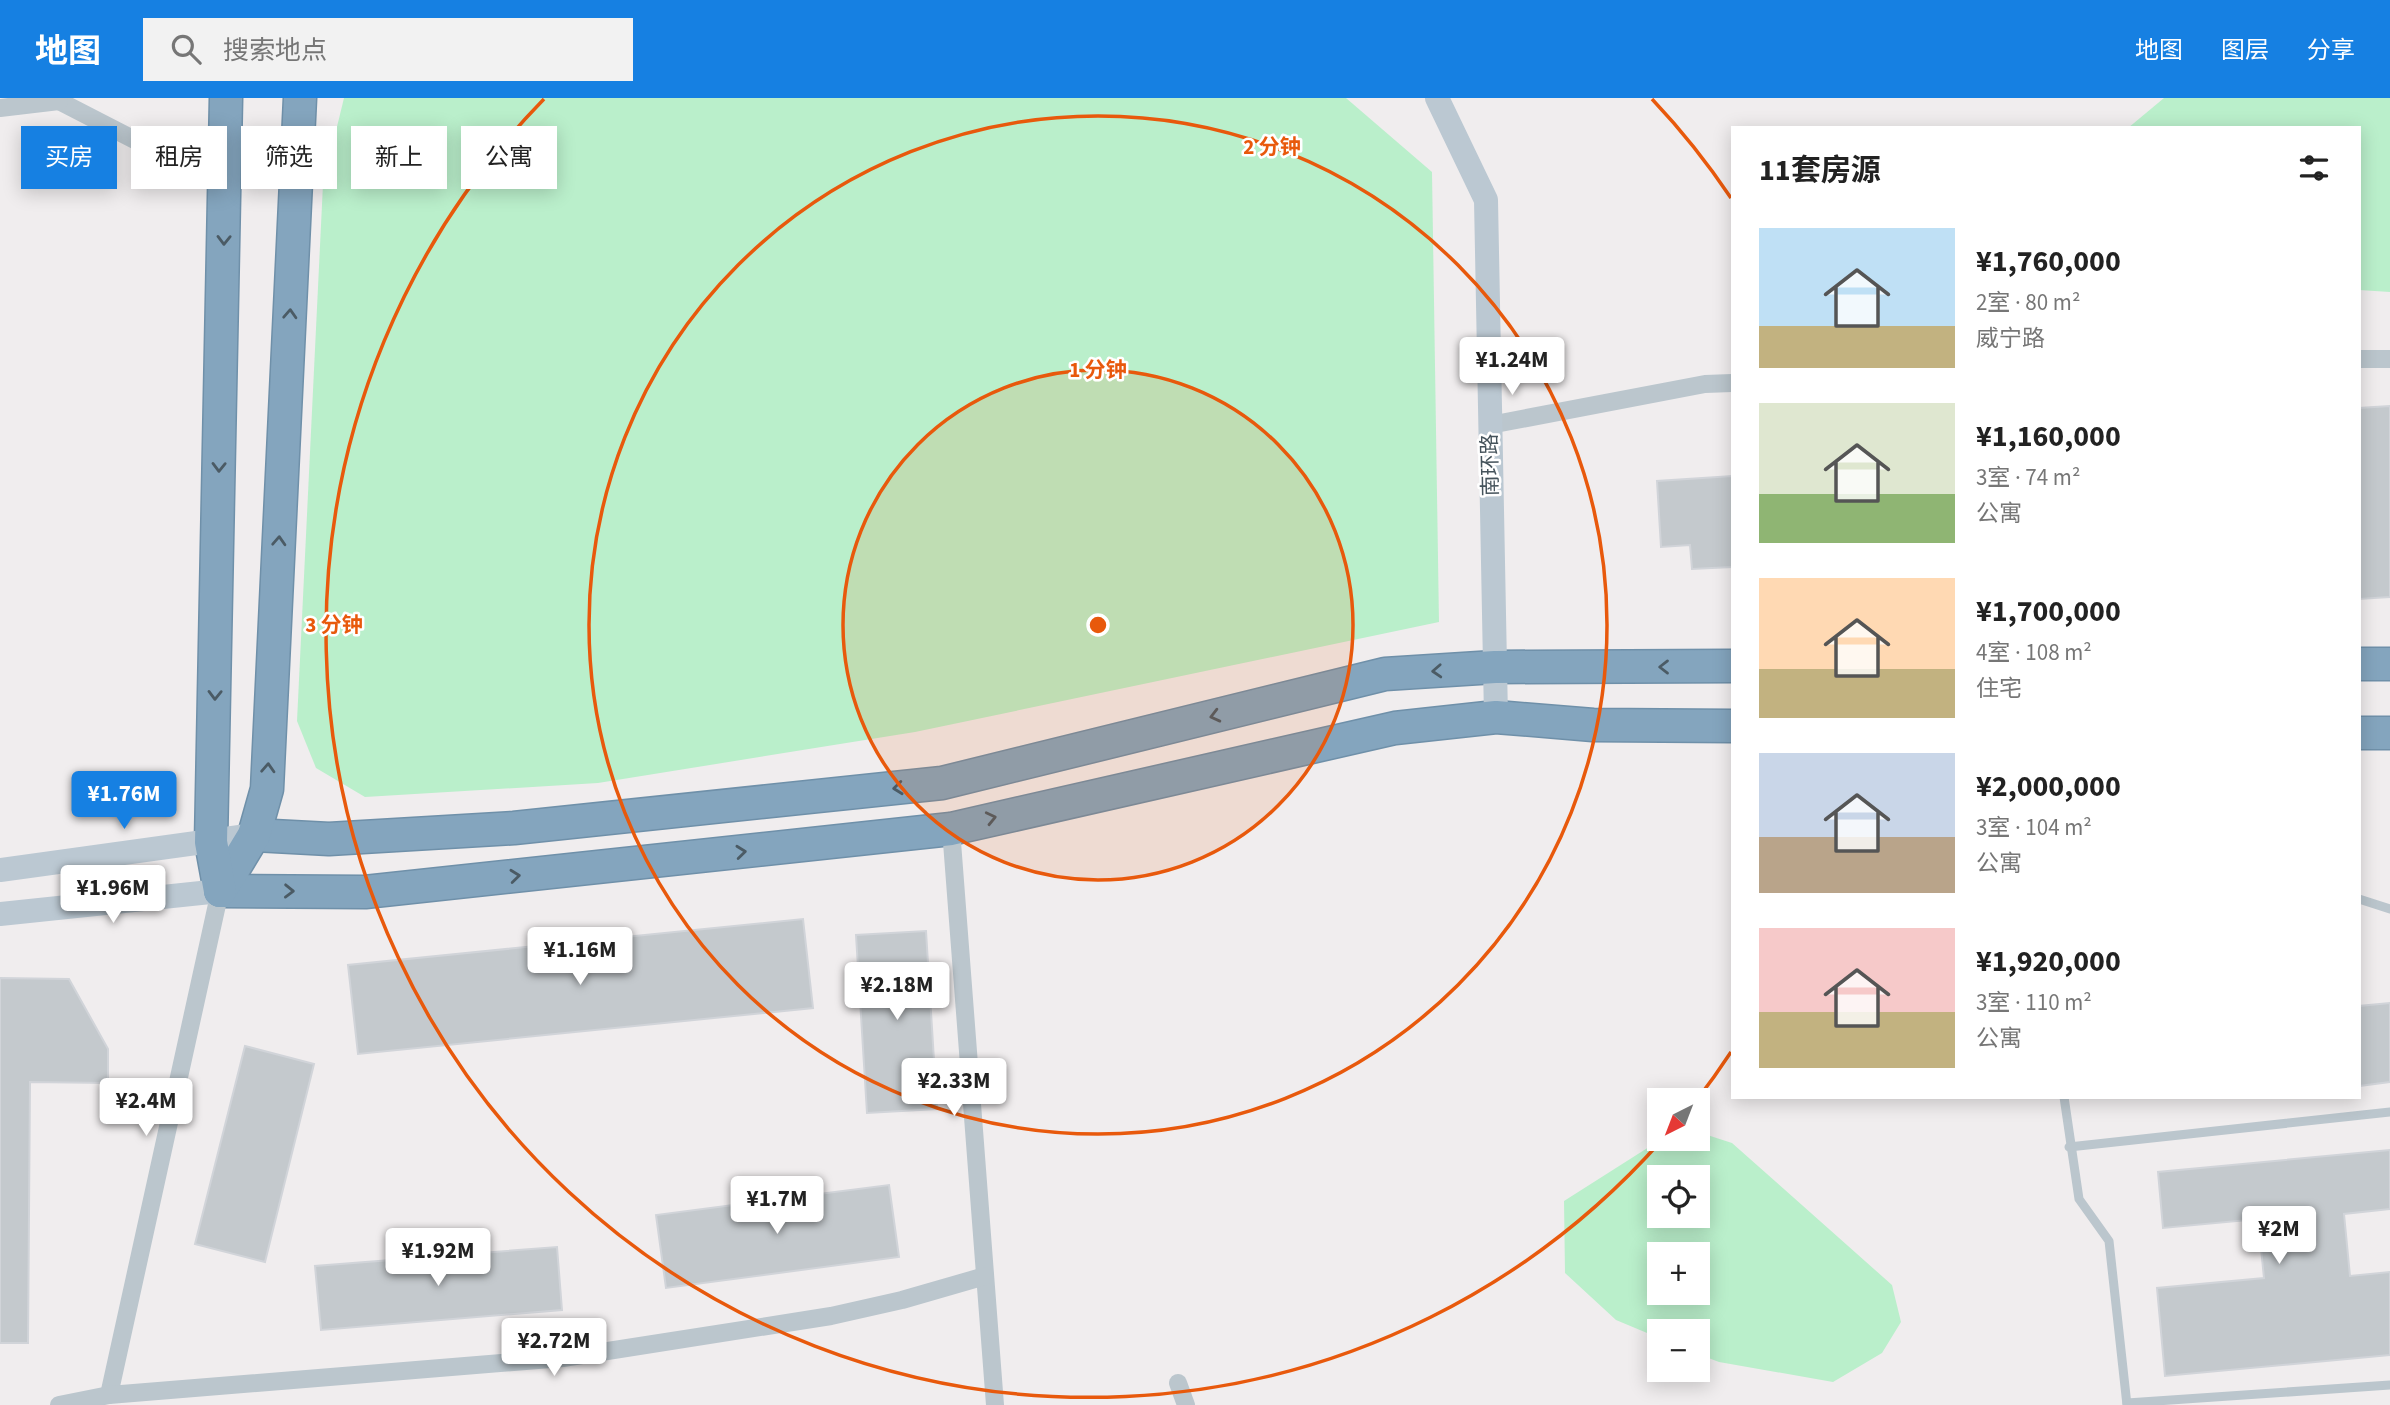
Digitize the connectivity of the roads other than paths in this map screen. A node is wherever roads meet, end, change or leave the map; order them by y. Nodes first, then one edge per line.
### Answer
1 (226, 98) edge
2 (300, 98) edge
3 (1437, 98) edge
4 (60, 99) edge
5 (0, 108) edge
6 (226, 126) edge
7 (131, 137) edge
8 (226, 189) edge
9 (2361, 359) edge
10 (2390, 359) edge
11 (1731, 383) edge
12 (1490, 425) junction
13 (2361, 664) edge
14 (2390, 664) edge
15 (1731, 666) edge
16 (1495, 667) junction
17 (1496, 717) junction
18 (1731, 726) edge
19 (2361, 733) edge
20 (2390, 733) edge
21 (951, 829) junction
22 (254, 835) junction
23 (211, 842) junction
24 (0, 870) edge
25 (220, 891) junction
26 (2361, 899) edge
27 (2390, 909) edge
28 (0, 914) edge
29 (2064, 1099) edge
30 (2390, 1112) edge
31 (2069, 1147) junction
32 (985, 1276) junction
33 (1178, 1382) dead end
34 (2390, 1385) edge
35 (109, 1395) junction
36 (2127, 1404) edge
37 (59, 1405) edge
38 (995, 1405) edge
39 (1186, 1405) edge

1 - 6 highway
22 -> 2 highway
3 - 12 main road, 南环路
4 - 5 street
4 - 7 street
8 -> 23 highway
9 - 10 street
11 - 12 street
12 - 16 main road, 南环路
13 - 14 highway
15 -> 16 highway
16 - 17 main road, 南环路
16 -> 22 highway
17 - 18 highway
21 -> 17 highway
19 - 20 highway
25 -> 21 highway
21 - 32 street
22 - 23 main road
22 - 25 highway
23 - 24 main road
23 - 25 highway
25 - 28 main road
25 - 35 street
26 - 27 lane
29 - 31 lane
30 - 31 lane
31 - 36 lane
32 - 35 street
32 - 38 street
33 - 39 street
34 - 36 lane
35 - 37 street

